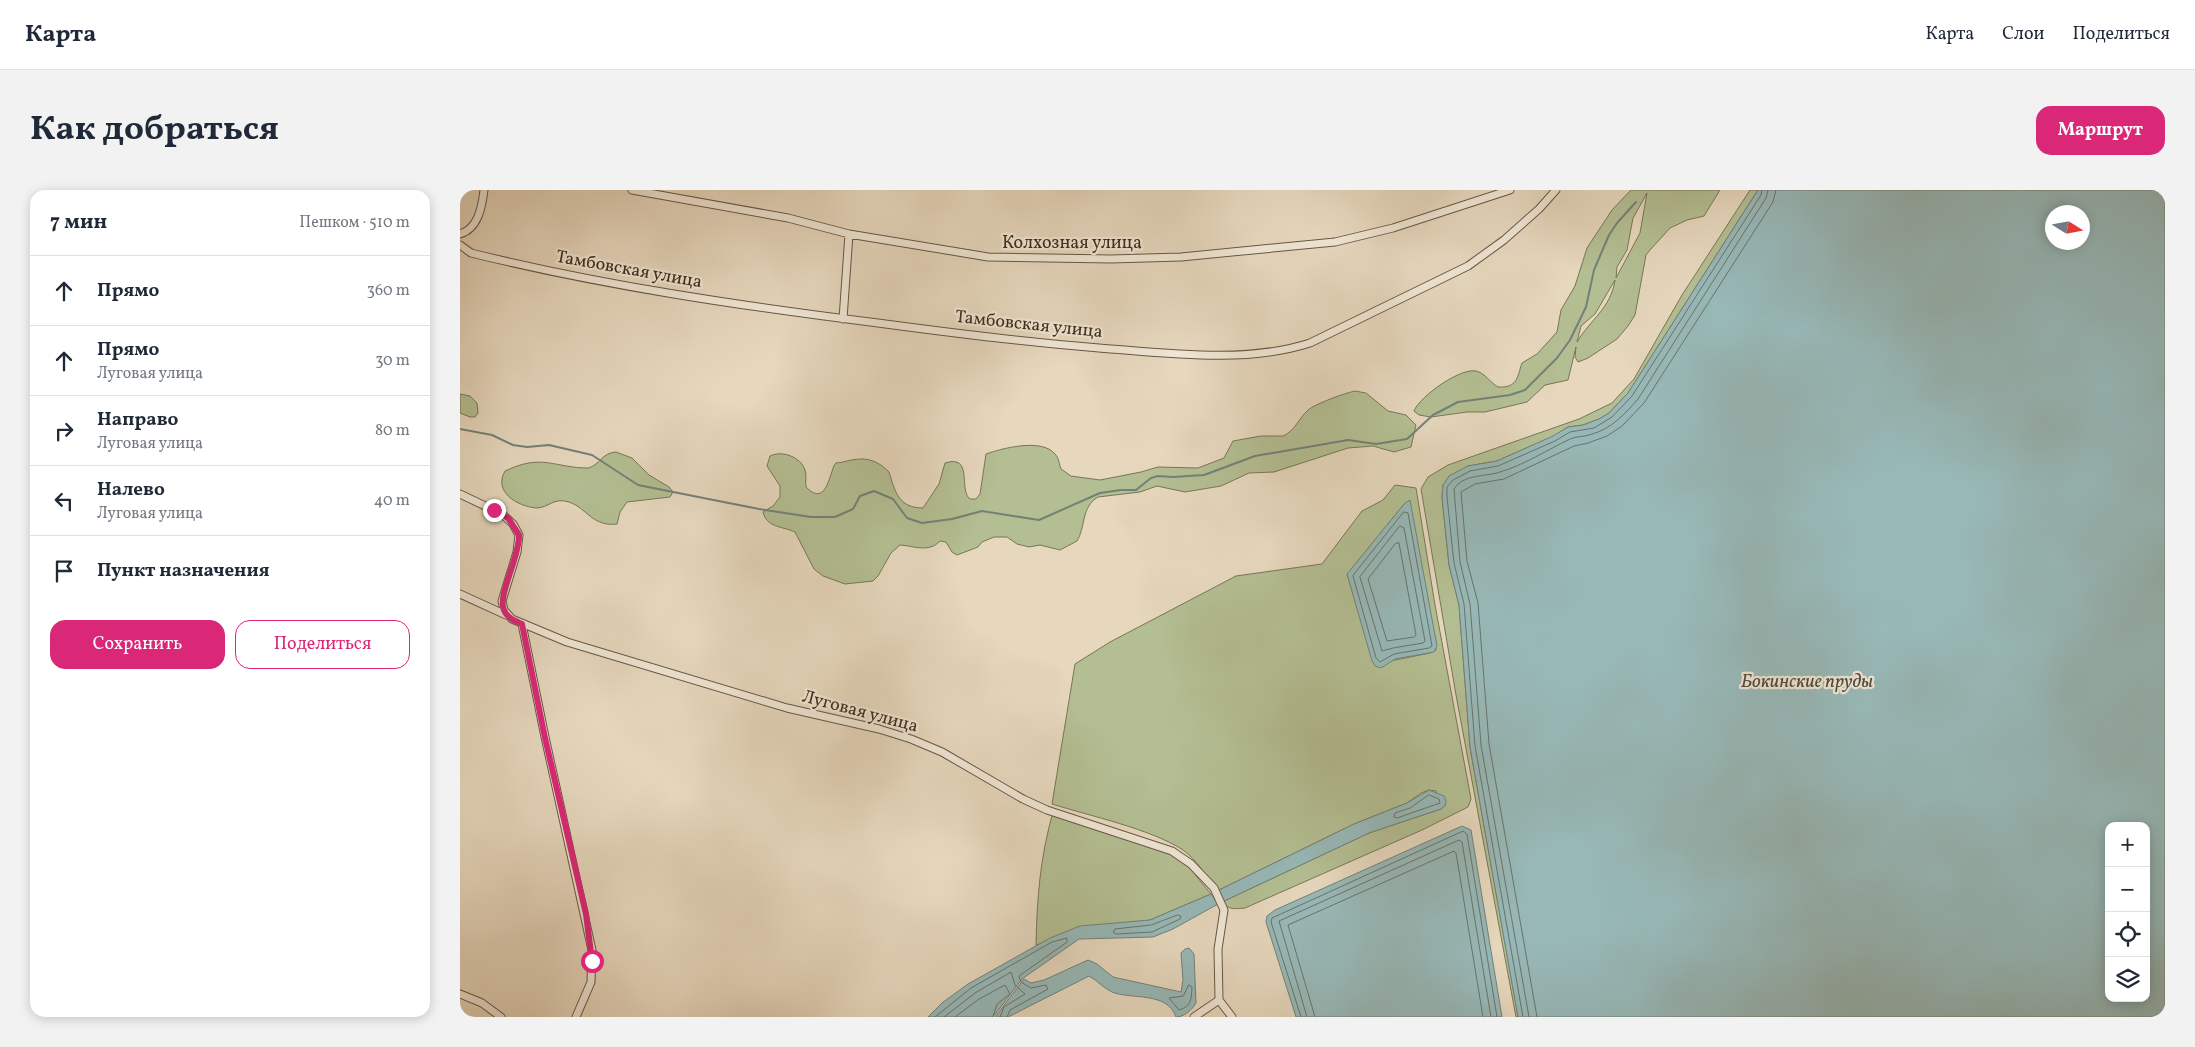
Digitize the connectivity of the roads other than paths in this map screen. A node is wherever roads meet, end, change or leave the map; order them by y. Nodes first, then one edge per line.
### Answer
1 (484, 190) edge
2 (632, 190) edge
3 (1510, 190) edge
4 (1556, 190) edge
5 (460, 234) edge
6 (849, 234) junction
7 (460, 245) edge
8 (844, 319) junction
9 (460, 494) edge
10 (460, 594) edge
11 (507, 616) junction
12 (522, 624) junction
13 (460, 994) edge
14 (1219, 1000) junction
15 (501, 1017) edge
16 (576, 1017) edge
17 (1194, 1017) edge
18 (1232, 1017) edge

1 - 5 street
2 - 6 street, Колхозная улица
3 - 6 street, Колхозная улица
4 - 8 street, Тамбовская улица
6 - 8 street
7 - 8 street, Тамбовская улица
9 - 11 street
10 - 11 street, Луговая улица
11 - 12 street, Луговая улица
12 - 14 street, Луговая улица
12 - 16 street
13 - 15 street
14 - 17 street
14 - 18 street

